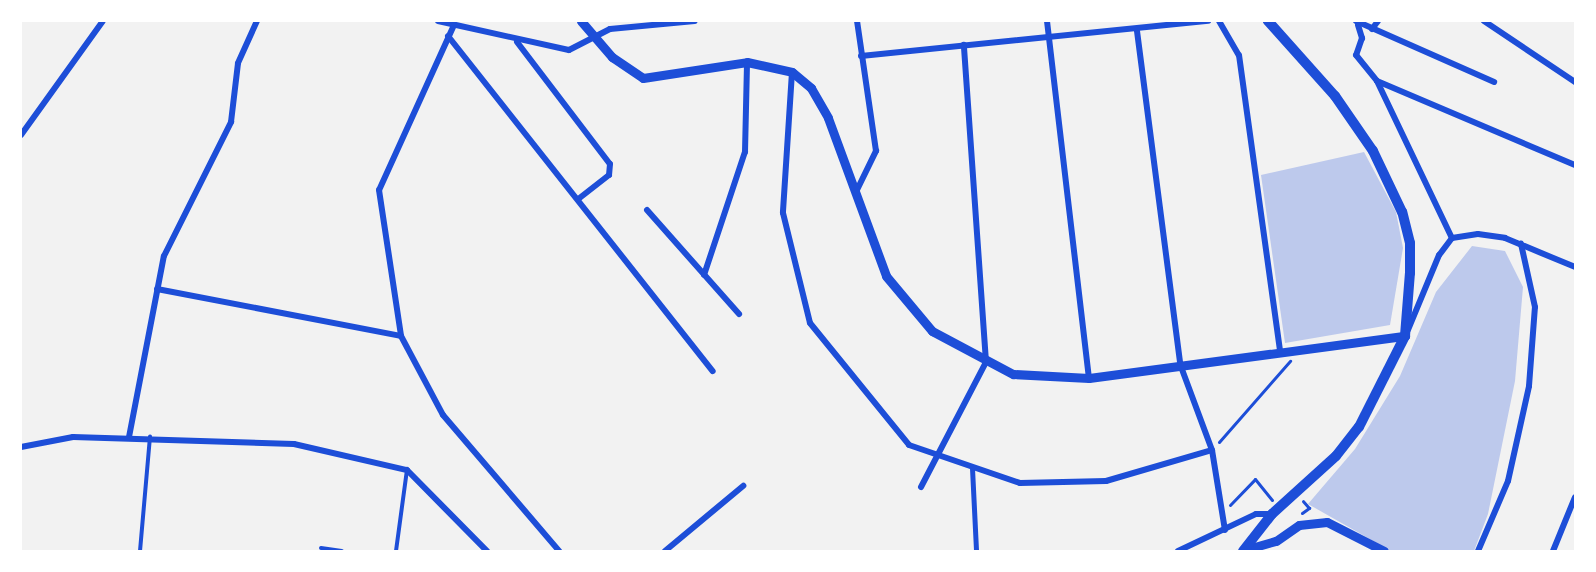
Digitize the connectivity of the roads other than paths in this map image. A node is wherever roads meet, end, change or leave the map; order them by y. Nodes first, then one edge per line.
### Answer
1 (103, 21) edge
2 (257, 21) edge
3 (438, 21) edge
4 (581, 21) edge
5 (695, 21) edge
6 (856, 21) edge
7 (1047, 21) edge
8 (1208, 21) edge
9 (1220, 21) edge
10 (1268, 21) edge
11 (1378, 21) edge
12 (1484, 21) edge
13 (678, 22) edge
14 (1357, 23) edge
15 (454, 25) junction
16 (1372, 29) junction
17 (1137, 31) junction
18 (448, 36) junction
19 (595, 36) junction
20 (1048, 37) junction
21 (517, 42) junction
22 (964, 45) junction
23 (861, 56) junction
24 (747, 62) junction
25 (792, 72) junction
26 (1377, 81) junction
27 (1494, 82) dead end
28 (1575, 82) edge
29 (23, 136) edge
30 (1575, 165) edge
31 (856, 192) junction
32 (578, 199) junction
33 (647, 210) dead end
34 (1452, 238) junction
35 (1521, 244) junction
36 (1575, 267) edge
37 (704, 275) junction
38 (157, 289) junction
39 (740, 314) dead end
40 (401, 336) junction
41 (1405, 336) junction
42 (1280, 351) junction
43 (986, 362) junction
44 (1180, 364) junction
45 (713, 371) dead end
46 (1089, 378) junction
47 (150, 436) junction
48 (129, 437) junction
49 (21, 447) edge
50 (1212, 450) junction
51 (936, 456) junction
52 (972, 468) junction
53 (407, 470) junction
54 (743, 486) dead end
55 (921, 487) dead end
56 (1575, 497) edge
57 (1272, 514) junction
58 (1225, 530) junction
59 (321, 548) dead end
60 (483, 549) edge
61 (140, 551) edge
62 (342, 551) edge
63 (396, 551) edge
64 (559, 551) edge
65 (665, 551) edge
66 (976, 551) edge
67 (1178, 551) edge
68 (1243, 551) edge
69 (1384, 551) edge
70 (1478, 551) edge
71 (1553, 551) edge

1 - 29 street
2 - 38 street
3 - 15 street
4 - 19 street
5 - 13 street
6 - 23 street
7 - 20 street
8 - 17 street
9 - 42 street
10 - 41 main road
11 - 16 street
12 - 28 street
13 - 19 street
14 - 16 street
14 - 26 street
15 - 18 street
15 - 21 street
16 - 27 street
17 - 20 street
17 - 44 street
18 - 32 street
18 - 40 street
19 - 21 street
19 - 24 street
20 - 22 street
20 - 46 street
21 - 32 street
22 - 23 street
22 - 43 street
23 - 31 street
24 - 25 street
24 - 37 street
25 - 31 street
25 - 51 street
26 - 30 street
26 - 34 street
31 - 43 street
32 - 45 street
33 - 37 street
34 - 35 street
34 - 41 street
35 - 36 street
35 - 70 street
37 - 39 street
38 - 40 street
38 - 48 street
40 - 64 street
41 - 42 street
41 - 57 main road
42 - 44 street
43 - 46 street
43 - 51 street
44 - 46 street
44 - 50 street
47 - 48 street
47 - 53 street
47 - 61 lane
48 - 49 street
50 - 52 street
50 - 58 street
51 - 52 street
51 - 55 street
52 - 66 street
53 - 60 street
53 - 63 lane
54 - 65 street
56 - 71 street
57 - 58 street
57 - 68 main road
58 - 67 street
59 - 62 lane
68 - 69 street

